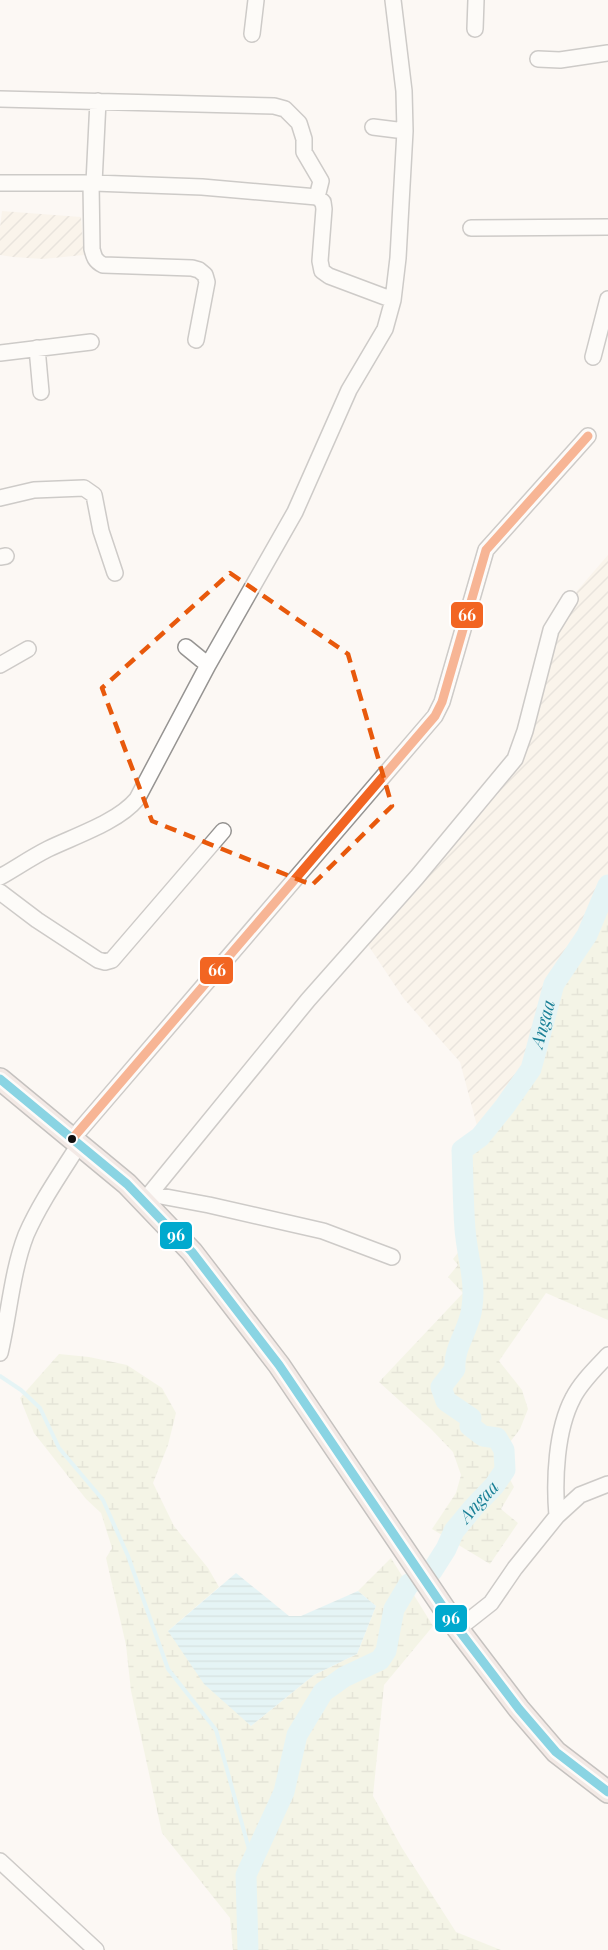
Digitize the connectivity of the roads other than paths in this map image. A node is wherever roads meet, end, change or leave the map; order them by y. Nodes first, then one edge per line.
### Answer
1 (256, 0) edge
2 (393, 0) edge
3 (476, 0) edge
4 (475, 29) dead end
5 (252, 34) dead end
6 (608, 53) edge
7 (538, 59) dead end
8 (0, 99) edge
9 (98, 101) junction
10 (373, 127) dead end
11 (405, 131) junction
12 (0, 183) edge
13 (92, 183) junction
14 (318, 197) junction
15 (608, 226) edge
16 (471, 228) dead end
17 (608, 299) edge
18 (393, 300) junction
19 (196, 340) dead end
20 (91, 342) dead end
21 (37, 348) junction
22 (0, 353) edge
23 (593, 357) dead end
24 (41, 392) dead end
25 (588, 436) dead end
26 (0, 498) edge
27 (115, 573) dead end
28 (570, 599) dead end
29 (186, 647) dead end
30 (28, 649) dead end
31 (0, 665) edge
32 (208, 665) junction
33 (223, 831) dead end
34 (0, 877) edge
35 (0, 892) edge
36 (0, 1079) edge
37 (76, 1141) junction
38 (147, 1197) junction
39 (392, 1257) dead end
40 (0, 1353) edge
41 (608, 1355) edge
42 (608, 1484) edge
43 (557, 1516) junction
44 (458, 1629) junction
45 (608, 1792) edge
46 (0, 1861) edge
47 (96, 1950) edge

1 - 5 street
2 - 11 street
3 - 4 street
6 - 7 street
8 - 9 street
9 - 13 street
9 - 14 street
10 - 11 street
11 - 18 street
12 - 13 street
13 - 14 street
13 - 19 street
14 - 18 street
15 - 16 street
17 - 23 street
18 - 32 street
20 - 21 street
21 - 22 street
21 - 24 street
25 - 37 street
26 - 27 street
28 - 38 street
29 - 32 street
30 - 31 street
32 - 34 street
33 - 35 street
36 - 37 highway
37 - 38 highway
37 - 40 street
38 - 39 street
38 - 44 highway
41 - 43 street
42 - 43 street
43 - 44 street
44 - 45 highway
46 - 47 street

